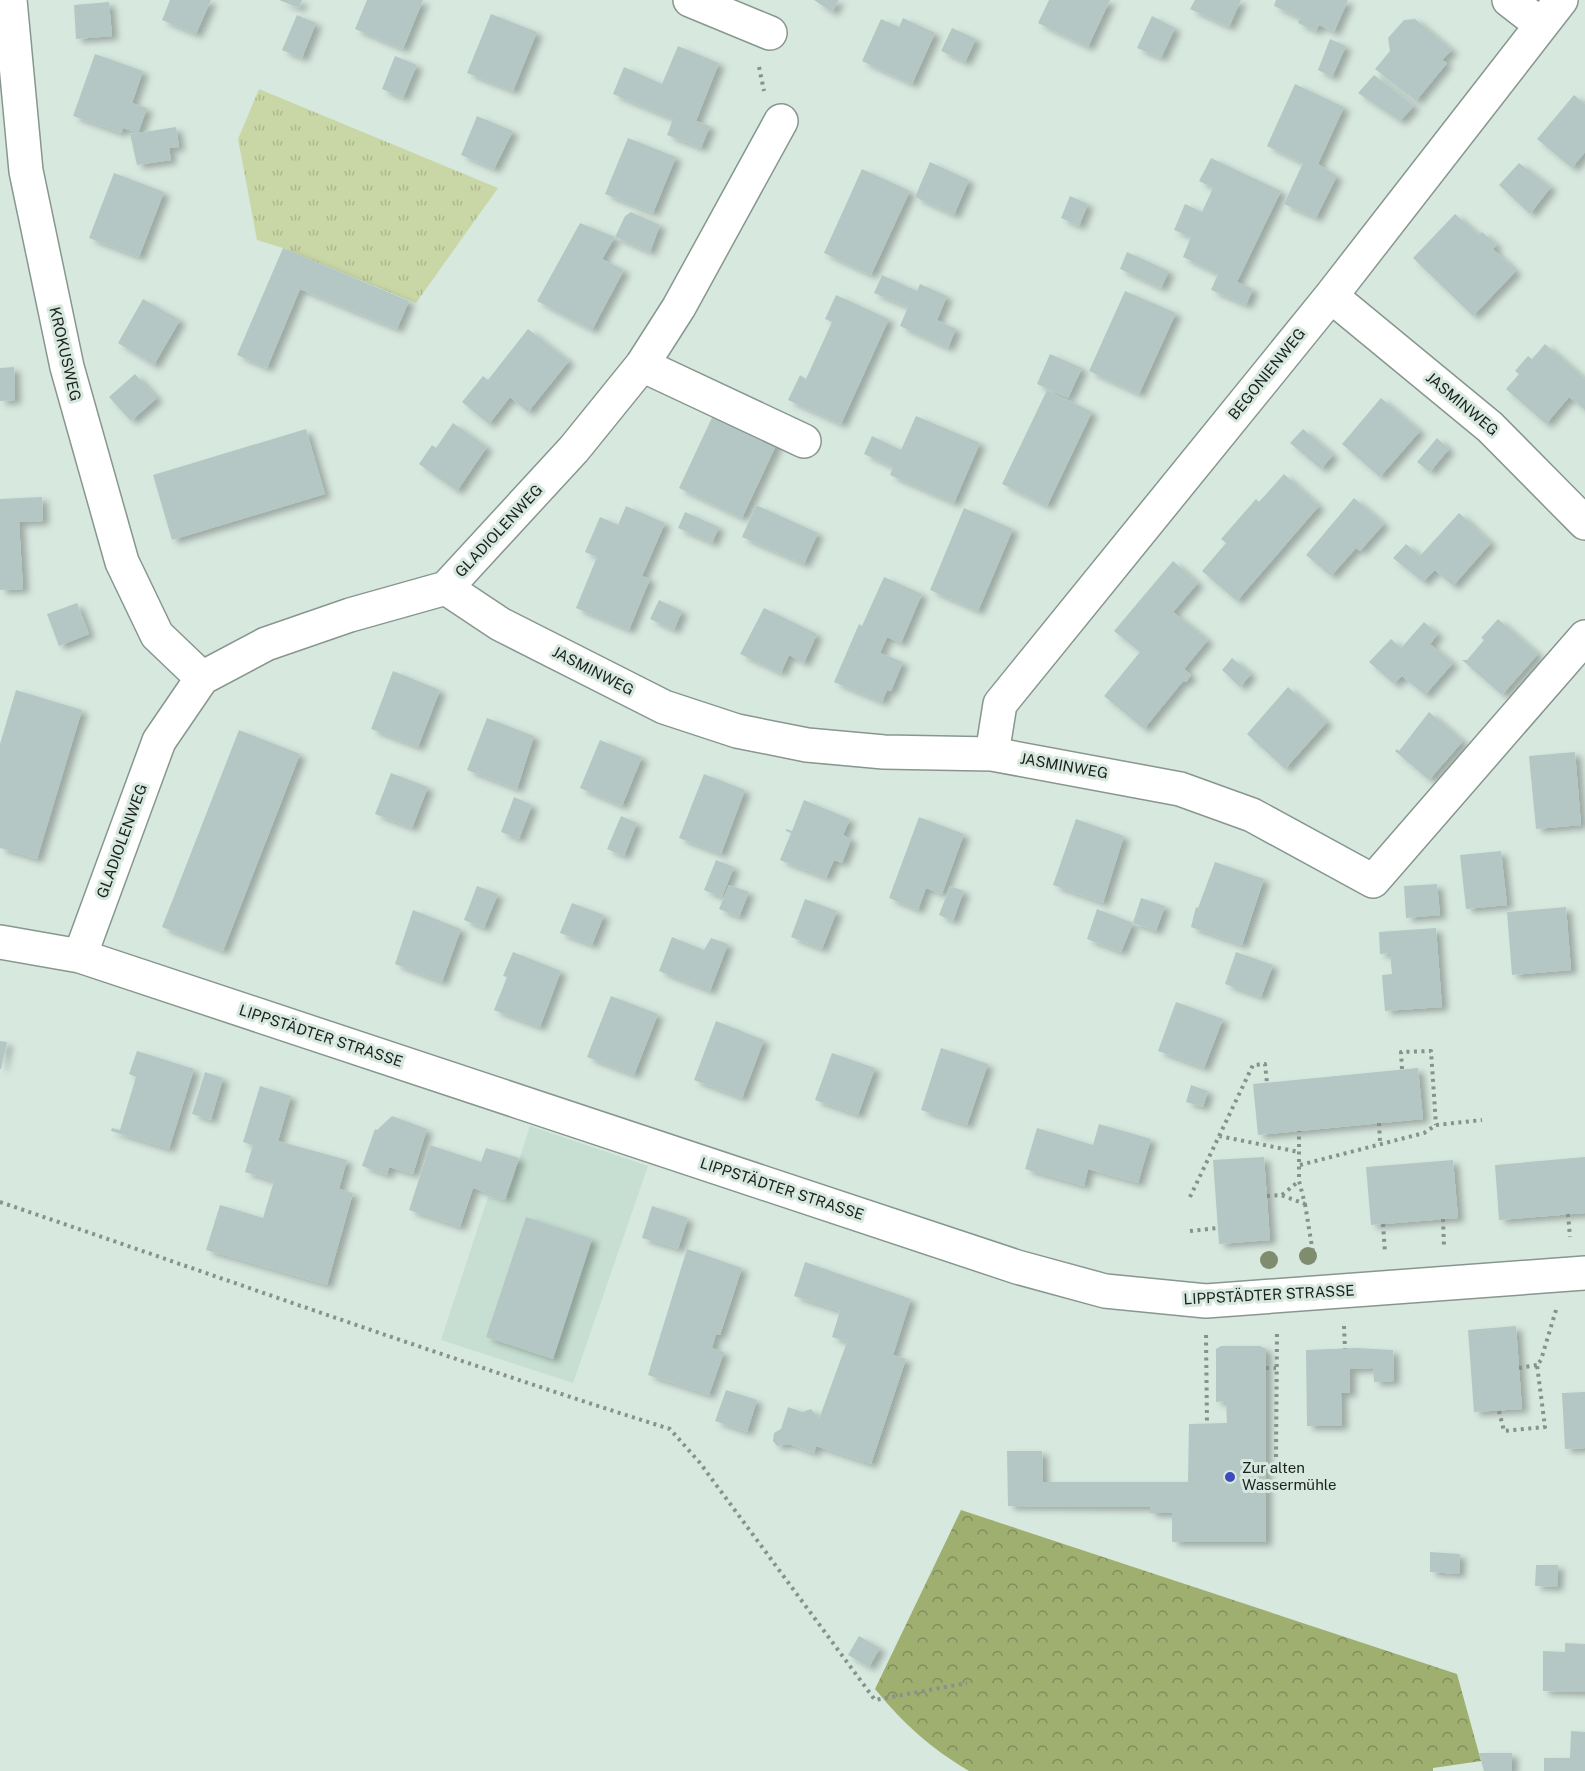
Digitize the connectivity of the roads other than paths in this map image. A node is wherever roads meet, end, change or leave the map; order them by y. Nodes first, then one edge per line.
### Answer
1 (10, 0) edge
2 (690, 0) edge
3 (1509, 0) edge
4 (1561, 0) edge
5 (1540, 24) junction
6 (770, 33) road end
7 (781, 121) road end
8 (1331, 296) junction
9 (642, 365) junction
10 (804, 441) dead end
11 (1585, 523) edge
12 (446, 588) junction
13 (1585, 637) edge
14 (202, 678) junction
15 (992, 754) junction
16 (0, 942) edge
17 (80, 956) junction
18 (1570, 1274) edge

1 - 14 street, KROKUSWEG
2 - 6 street
3 - 5 street
4 - 5 street, BEGONIENWEG
5 - 8 street, BEGONIENWEG
7 - 9 street, GLADIOLENWEG
8 - 11 street, JASMINWEG
8 - 15 street, BEGONIENWEG
9 - 10 street
9 - 12 street, GLADIOLENWEG
12 - 14 street, GLADIOLENWEG
12 - 15 street, JASMINWEG
13 - 15 street, JASMINWEG
14 - 17 street, GLADIOLENWEG
16 - 17 street, LIPPSTÄDTER STRASSE
17 - 18 street, LIPPSTÄDTER STRASSE

